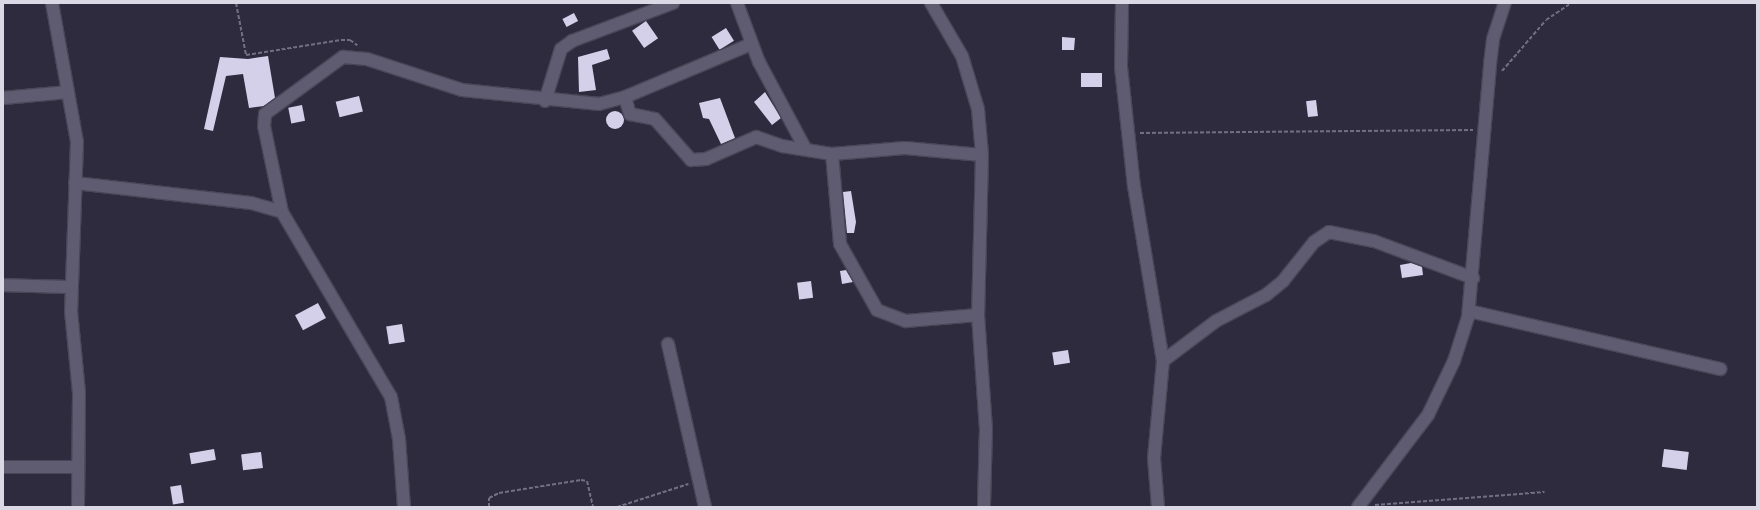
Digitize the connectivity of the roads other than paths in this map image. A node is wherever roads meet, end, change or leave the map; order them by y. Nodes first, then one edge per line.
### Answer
1 (52, 3) edge
2 (673, 3) edge
3 (737, 3) edge
4 (931, 3) edge
5 (1122, 3) edge
6 (1505, 3) edge
7 (751, 44) junction
8 (68, 92) junction
9 (625, 97) junction
10 (3, 98) edge
11 (545, 101) junction
12 (805, 148) junction
13 (832, 154) junction
14 (982, 155) junction
15 (75, 183) junction
16 (282, 212) junction
17 (1473, 278) junction
18 (3, 285) edge
19 (71, 287) junction
20 (1469, 311) junction
21 (978, 314) junction
22 (668, 344) dead end
23 (1164, 361) junction
24 (1720, 369) dead end
25 (3, 466) edge
26 (76, 467) junction
27 (78, 507) edge
28 (404, 507) edge
29 (705, 507) edge
30 (984, 507) edge
31 (1158, 507) edge
32 (1358, 507) edge

1 - 8 street
2 - 11 street
3 - 7 street
4 - 14 street
5 - 23 street
6 - 17 street
7 - 9 street
7 - 12 street
8 - 10 street
8 - 15 street
9 - 11 street
9 - 12 street
11 - 16 street
12 - 13 street
13 - 14 street
13 - 21 street
14 - 21 street
15 - 16 street
15 - 19 street
16 - 28 street
17 - 20 street
17 - 23 street
18 - 19 street
19 - 26 street
20 - 24 street
20 - 32 street
21 - 30 street
22 - 29 street
23 - 31 street
25 - 26 street
26 - 27 street

